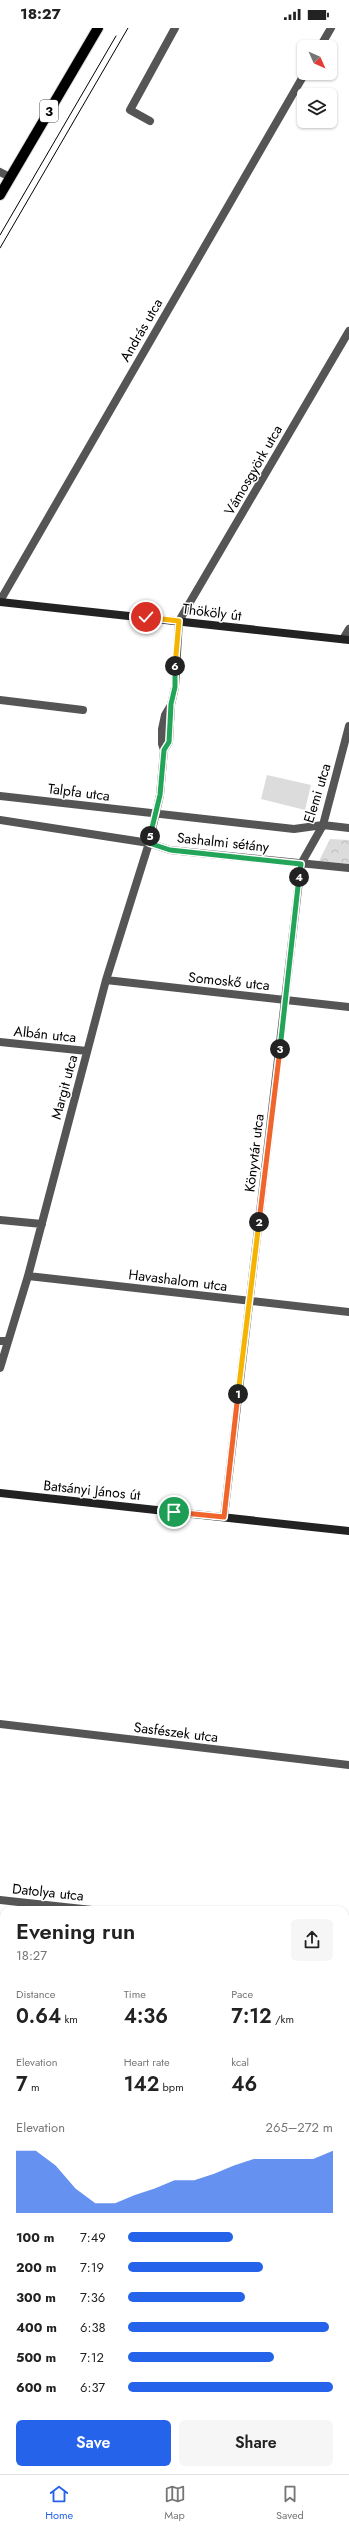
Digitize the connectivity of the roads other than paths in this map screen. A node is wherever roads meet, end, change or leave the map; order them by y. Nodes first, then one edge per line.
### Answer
1 (98, 28) edge
2 (175, 28) edge
3 (331, 28) edge
4 (324, 40) edge
5 (301, 80) edge
6 (150, 121) dead end
7 (0, 172) edge
8 (10, 177) junction
9 (0, 195) edge
10 (349, 331) edge
11 (0, 601) edge
12 (179, 621) junction
13 (349, 629) edge
14 (346, 640) edge
15 (0, 700) edge
16 (83, 710) dead end
17 (349, 726) edge
18 (348, 735) edge
19 (0, 796) edge
20 (154, 813) junction
21 (0, 820) edge
22 (323, 825) junction
23 (349, 828) edge
24 (149, 843) junction
25 (301, 864) junction
26 (349, 868) edge
27 (106, 980) junction
28 (286, 1000) junction
29 (349, 1007) edge
30 (0, 1042) edge
31 (87, 1051) junction
32 (0, 1220) edge
33 (42, 1224) junction
34 (28, 1276) junction
35 (249, 1301) junction
36 (349, 1312) edge
37 (4, 1341) edge
38 (0, 1368) edge
39 (0, 1493) edge
40 (224, 1517) junction
41 (349, 1531) edge
42 (0, 1724) edge
43 (349, 1765) edge
44 (0, 1900) edge
45 (55, 1906) edge

1 - 8 main road, 3
2 - 6 street
3 - 4 street
5 - 11 street, András utca
7 - 8 street
8 - 9 main road, 3
10 - 12 street, Vámosgyörk utca
11 - 12 street, Thököly út
12 - 14 street, Thököly út
12 - 20 street, Margit utca
13 - 14 street
15 - 16 street
17 - 18 street, Elemi utca
18 - 22 street, Elemi utca
19 - 20 street, Talpfa utca
20 - 22 street, Sashalmi sétány
20 - 24 street, Margit utca
21 - 24 street, Sashalmi sétány
22 - 23 street, Sashalmi sétány
22 - 25 street, Elemi utca
24 - 25 street, Sashalmi sétány
24 - 27 street, Margit utca
25 - 26 street, Sashalmi sétány
25 - 28 street, Könyvtár utca
27 - 28 street, Somoskő utca
27 - 31 street, Margit utca
28 - 29 street, Somoskő utca
28 - 35 street, Könyvtár utca
30 - 31 street, Albán utca
31 - 33 street, Margit utca
32 - 33 street
33 - 34 street, Margit utca
34 - 35 street, Havashalom utca
34 - 37 street, Margit utca
35 - 36 street, Havashalom utca
35 - 40 street, Könyvtár utca
37 - 38 street, Margit utca
39 - 40 street, Batsányi János út
40 - 41 street, Batsányi János út
42 - 43 street, Sasfészek utca
44 - 45 street, Datolya utca

